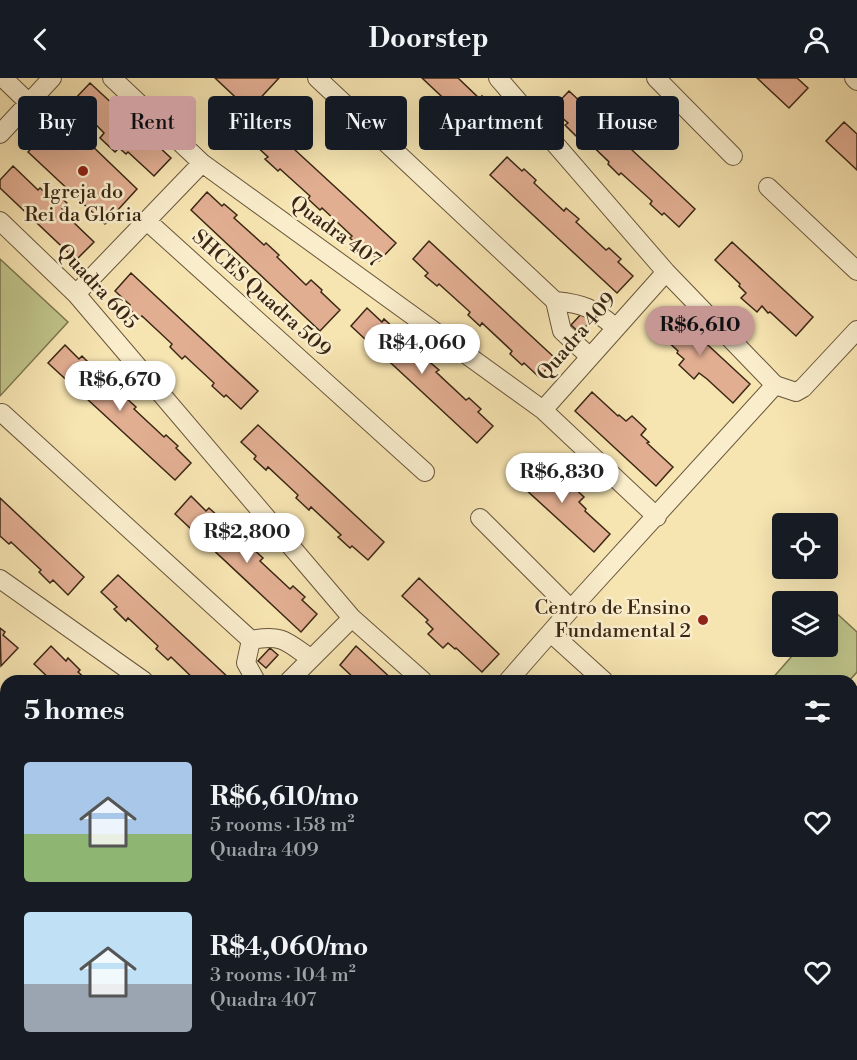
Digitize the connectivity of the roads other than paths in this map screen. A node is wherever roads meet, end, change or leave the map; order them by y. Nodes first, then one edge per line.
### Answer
1 (3, 78) edge
2 (51, 78) edge
3 (112, 78) edge
4 (317, 78) edge
5 (498, 78) edge
6 (656, 78) edge
7 (22, 96) edge
8 (34, 96) edge
9 (18, 113) edge
10 (0, 134) edge
11 (733, 156) dead end
12 (202, 163) junction
13 (768, 187) dead end
14 (0, 220) edge
15 (147, 221) junction
16 (857, 271) edge
17 (666, 272) junction
18 (76, 294) junction
19 (555, 301) junction
20 (615, 327) junction
21 (857, 330) edge
22 (590, 357) junction
23 (775, 385) junction
24 (543, 410) junction
25 (2, 413) dead end
26 (425, 472) dead end
27 (657, 517) junction
28 (480, 518) dead end
29 (0, 579) edge
30 (571, 609) junction
31 (352, 618) junction
32 (551, 633) junction
33 (251, 640) junction
34 (310, 658) junction
35 (136, 675) edge
36 (253, 675) edge
37 (294, 675) edge
38 (416, 675) edge
39 (513, 675) edge
40 (597, 675) edge

1 - 7 street
2 - 8 street
3 - 12 street, Quadra 407
4 - 19 street
5 - 17 street
6 - 11 street
9 - 10 street
12 - 15 street
12 - 24 street, Quadra 407
13 - 16 street
14 - 18 street, Quadra 605
15 - 18 street
15 - 26 street, SHCES Quadra 509
17 - 20 street, Quadra 409
17 - 23 street
18 - 31 street, Quadra 605
19 - 20 street
19 - 22 street
20 - 22 street, Quadra 409
21 - 23 street
22 - 24 street, Quadra 409
23 - 27 street
24 - 27 street, Quadra 409
25 - 33 street
27 - 30 street
28 - 30 street
29 - 35 street
30 - 32 street
31 - 34 street
31 - 38 street, Quadra 605
32 - 39 street
32 - 40 street
33 - 34 street
33 - 36 street
34 - 37 street

